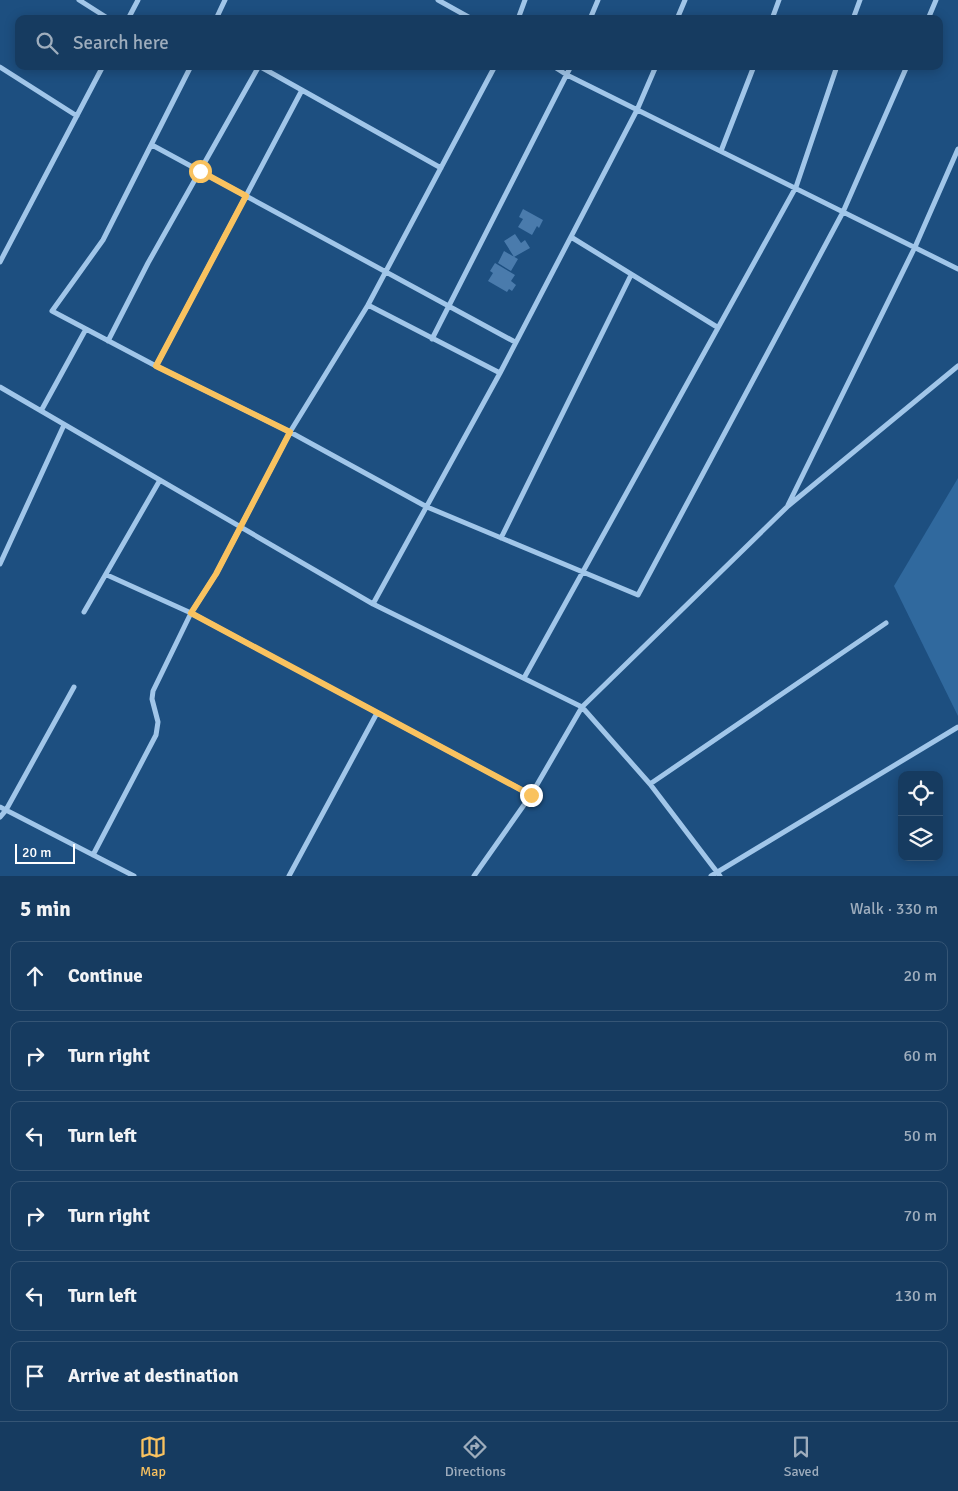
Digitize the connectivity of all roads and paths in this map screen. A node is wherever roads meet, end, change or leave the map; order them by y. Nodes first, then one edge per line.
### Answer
1 (79, 0) edge
2 (138, 0) edge
3 (225, 0) edge
4 (438, 0) edge
5 (526, 0) edge
6 (598, 0) edge
7 (685, 0) edge
8 (780, 0) edge
9 (860, 0) edge
10 (936, 0) edge
11 (103, 15) edge
12 (130, 15) edge
13 (218, 15) edge
14 (465, 15) edge
15 (520, 15) edge
16 (592, 15) edge
17 (679, 15) edge
18 (774, 15) edge
19 (855, 15) edge
20 (930, 15) edge
21 (0, 67) edge
22 (101, 70) edge
23 (189, 70) edge
24 (257, 70) edge
25 (266, 70) edge
26 (494, 70) edge
27 (559, 70) edge
28 (569, 70) edge
29 (654, 70) edge
30 (752, 70) edge
31 (836, 70) edge
32 (905, 70) edge
33 (567, 75) junction
34 (302, 90) junction
35 (637, 110) junction
36 (77, 116) junction
37 (152, 145) junction
38 (958, 149) edge
39 (720, 151) junction
40 (441, 168) junction
41 (200, 171) junction
42 (796, 187) junction
43 (246, 196) junction
44 (844, 212) junction
45 (571, 237) junction
46 (915, 247) junction
47 (0, 262) edge
48 (958, 269) edge
49 (386, 272) junction
50 (631, 275) junction
51 (368, 305) junction
52 (449, 306) junction
53 (717, 327) junction
54 (86, 329) junction
55 (432, 339) junction
56 (108, 341) junction
57 (516, 342) junction
58 (156, 366) junction
59 (958, 366) edge
60 (500, 372) junction
61 (0, 387) edge
62 (41, 411) junction
63 (64, 425) junction
64 (290, 432) junction
65 (160, 480) junction
66 (788, 506) junction
67 (427, 507) junction
68 (240, 527) junction
69 (501, 538) junction
70 (0, 564) edge
71 (583, 573) junction
72 (107, 575) junction
73 (374, 604) junction
74 (84, 612) dead end
75 (191, 613) junction
76 (886, 624) dead end
77 (524, 678) junction
78 (74, 687) dead end
79 (582, 707) junction
80 (377, 713) junction
81 (958, 727) edge
82 (650, 784) junction
83 (531, 795) junction
84 (0, 807) edge
85 (6, 810) junction
86 (0, 818) edge
87 (93, 855) junction
88 (718, 874) edge
89 (134, 876) edge
90 (289, 876) edge
91 (474, 876) edge
92 (710, 876) edge

1 - 11 street
2 - 12 street
3 - 13 street
4 - 14 street
5 - 15 street
6 - 16 street
7 - 17 street
8 - 18 street
9 - 19 street
10 - 20 street
21 - 36 street
22 - 36 street
23 - 37 street
24 - 41 street
25 - 34 street
26 - 40 street
27 - 33 street
28 - 33 street
29 - 35 street
30 - 39 street
31 - 42 street
32 - 44 street
33 - 35 street
33 - 52 street
34 - 40 street
34 - 43 street
35 - 39 street
35 - 45 street
36 - 47 street
37 - 41 street
37 - 54 street
38 - 46 street
39 - 42 street
40 - 49 street
41 - 43 street
41 - 56 street
42 - 44 street
42 - 53 street
43 - 49 street
43 - 58 street
44 - 46 street
44 - 71 street
45 - 50 street
45 - 57 street
46 - 48 street
46 - 66 street
49 - 51 street
49 - 52 street
50 - 53 street
50 - 69 street
51 - 55 street
51 - 64 street
52 - 55 street
52 - 57 street
53 - 71 street
54 - 56 street
54 - 62 street
55 - 60 street
56 - 58 street
57 - 60 street
58 - 64 street
59 - 66 street
60 - 67 street
61 - 62 street
62 - 63 street
63 - 65 street
63 - 70 street
64 - 67 street
64 - 68 street
65 - 68 street
65 - 72 street
66 - 79 street
67 - 69 street
67 - 73 street
68 - 73 street
68 - 75 street
69 - 71 street
71 - 77 street
72 - 74 street
72 - 75 street
73 - 77 street
75 - 80 street
75 - 87 street
76 - 82 street
77 - 79 street
78 - 85 street
79 - 82 street
79 - 83 street
80 - 83 street
80 - 90 street
81 - 88 street
82 - 88 street
83 - 91 street
84 - 85 street
85 - 86 street
85 - 87 street
87 - 89 street
88 - 92 street

